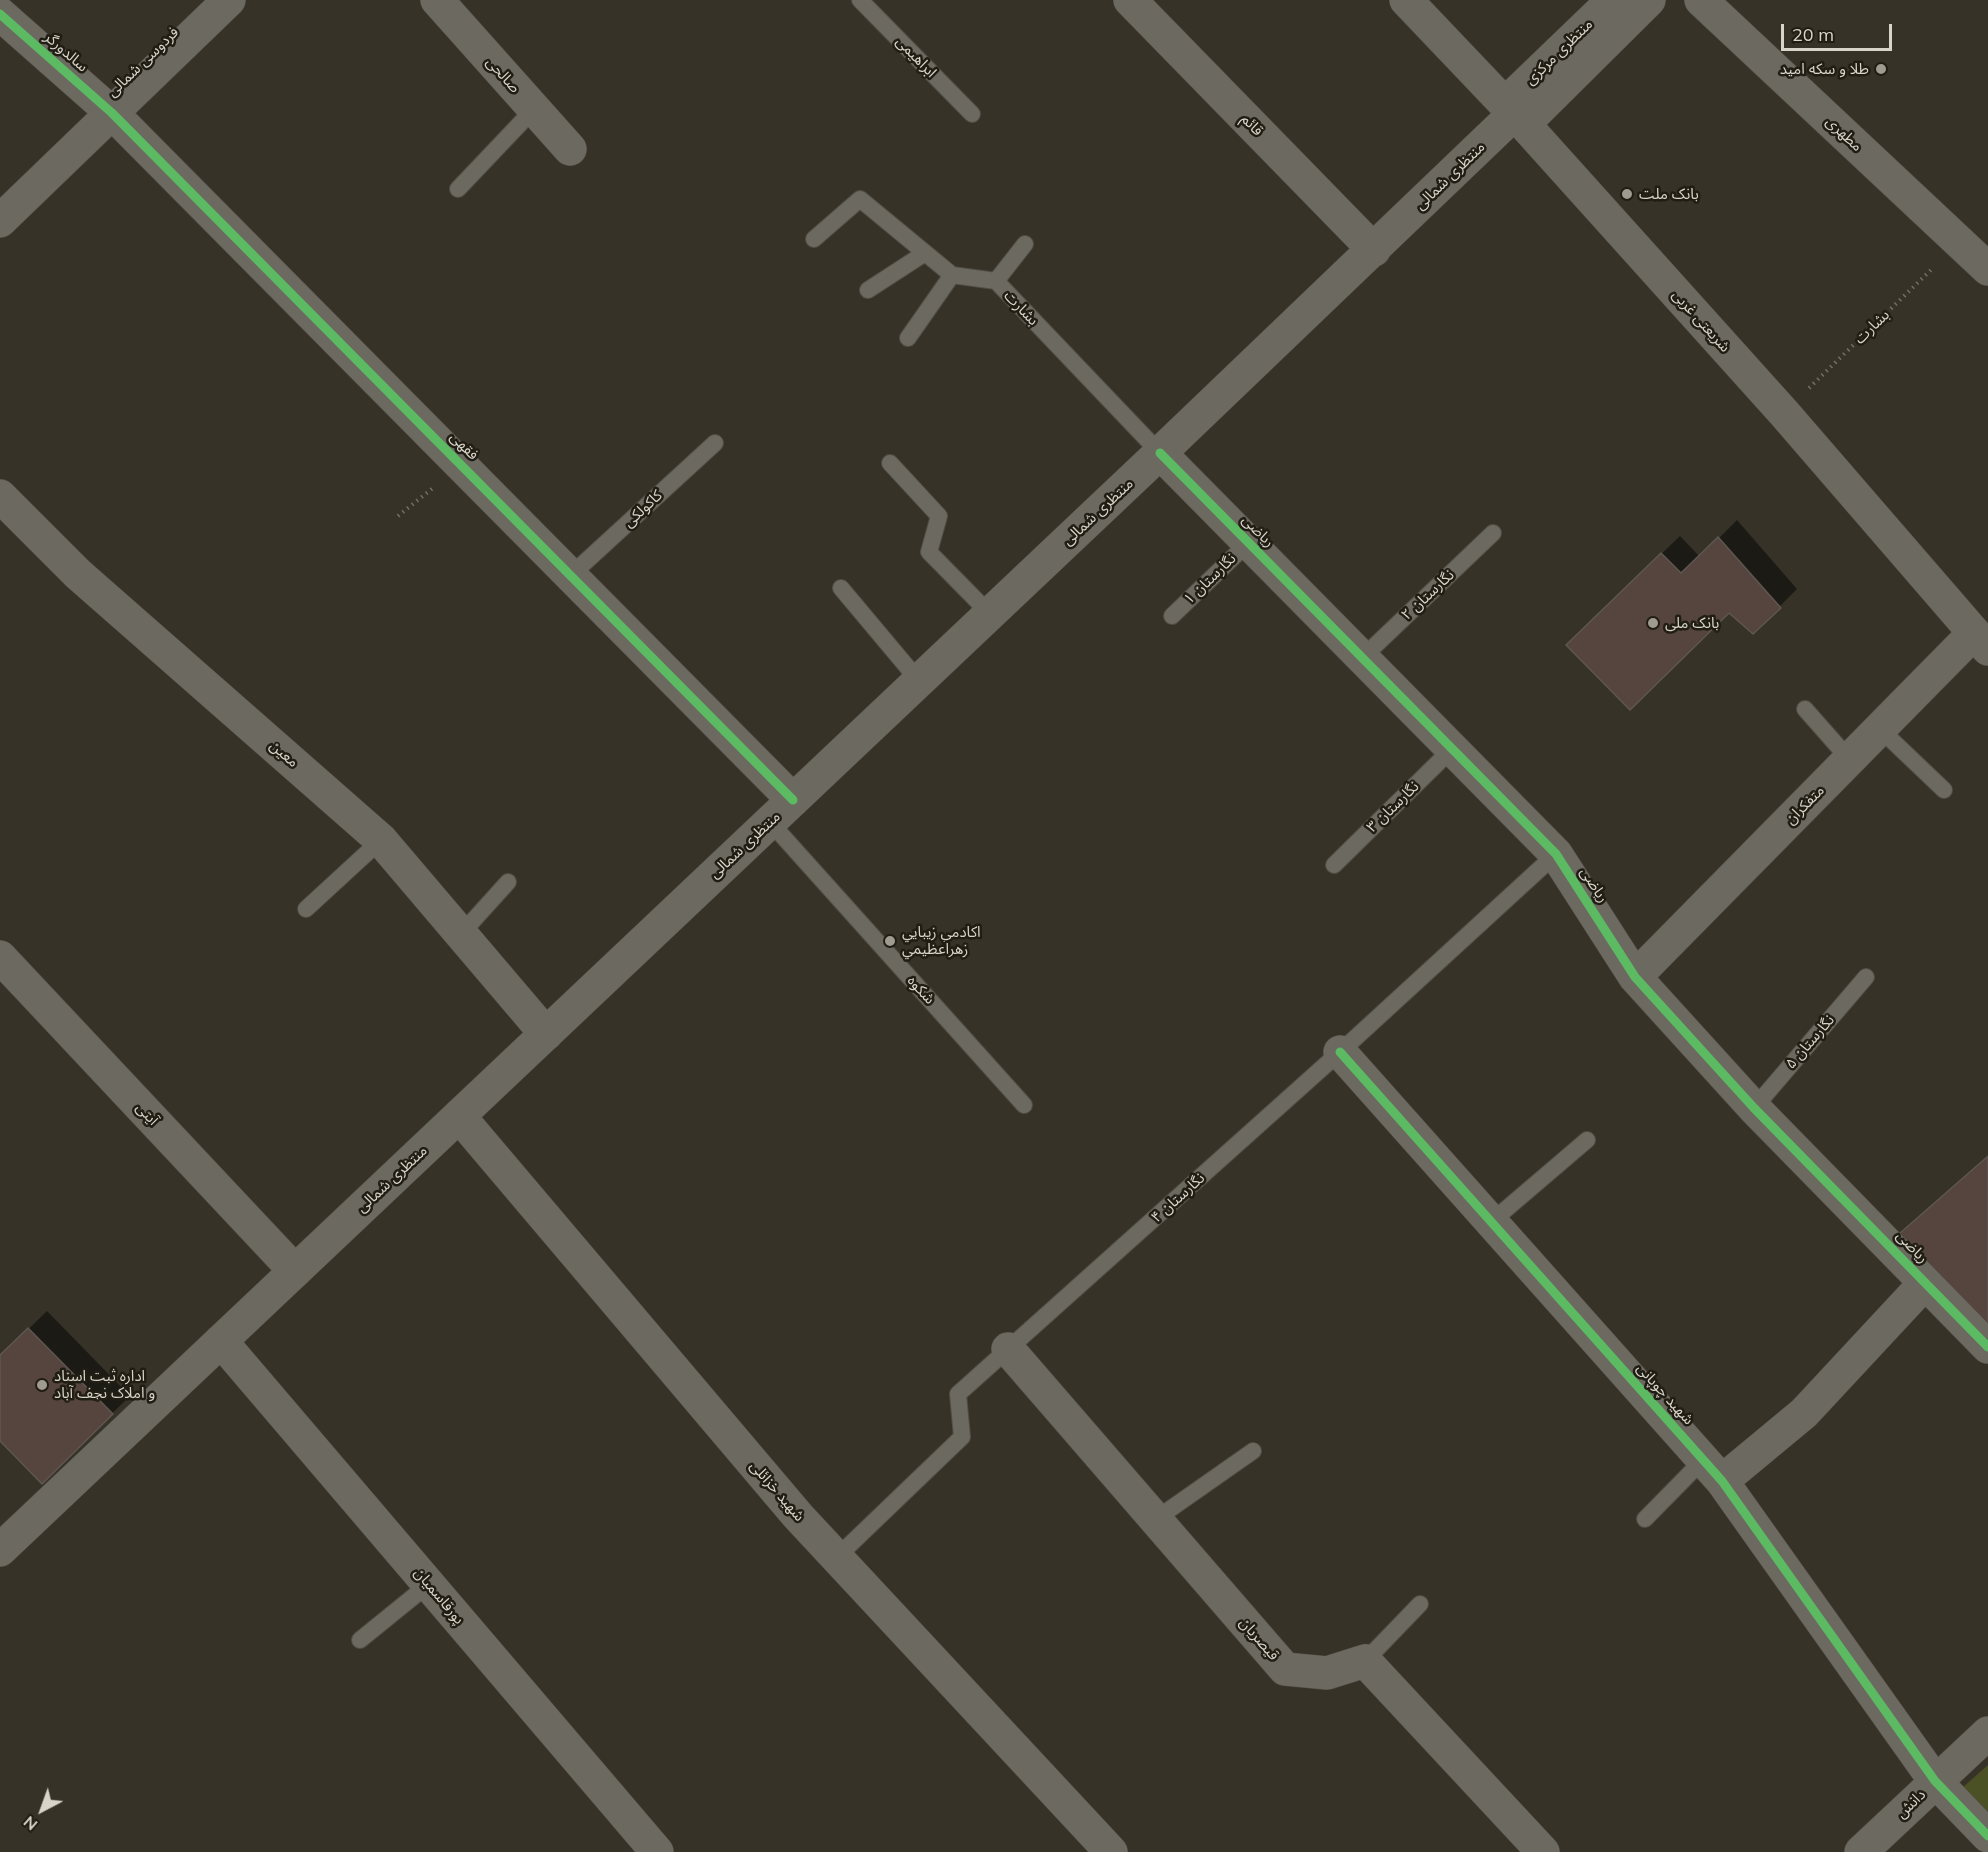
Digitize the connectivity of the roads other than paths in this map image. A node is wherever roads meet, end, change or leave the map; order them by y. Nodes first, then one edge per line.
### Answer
1 (229, 0) edge
2 (437, 0) edge
3 (860, 0) edge
4 (1131, 0) edge
5 (1406, 0) edge
6 (1613, 0) edge
7 (1649, 0) edge
8 (1701, 0) edge
9 (0, 14) edge
10 (534, 109) junction
11 (112, 113) junction
12 (972, 114) dead end
13 (1514, 114) junction
14 (570, 149) dead end
15 (458, 189) dead end
16 (0, 221) edge
17 (814, 239) dead end
18 (1025, 244) dead end
19 (1374, 250) junction
20 (926, 253) junction
21 (1988, 269) edge
22 (952, 275) junction
23 (996, 281) junction
24 (868, 290) dead end
25 (908, 338) dead end
26 (715, 443) dead end
27 (1160, 453) junction
28 (890, 463) dead end
29 (0, 496) edge
30 (1493, 533) dead end
31 (1248, 543) junction
32 (571, 576) junction
33 (841, 588) dead end
34 (990, 614) junction
35 (1172, 615) dead end
36 (1981, 641) edge
37 (1362, 658) junction
38 (919, 681) junction
39 (1805, 709) dead end
40 (1880, 729) junction
41 (1452, 749) junction
42 (1850, 760) junction
43 (1944, 790) dead end
44 (793, 800) junction
45 (770, 822) junction
46 (381, 840) junction
47 (1556, 854) junction
48 (1334, 865) dead end
49 (508, 882) dead end
50 (306, 909) dead end
51 (461, 934) junction
52 (0, 957) edge
53 (1635, 977) junction
54 (1866, 977) dead end
55 (546, 1034) junction
56 (1341, 1052) junction
57 (1024, 1105) dead end
58 (1754, 1108) junction
59 (459, 1116) junction
60 (1587, 1140) dead end
61 (1491, 1222) junction
62 (295, 1271) junction
63 (1925, 1282) junction
64 (221, 1341) junction
65 (1988, 1347) edge
66 (1008, 1349) junction
67 (1253, 1451) dead end
68 (1713, 1471) junction
69 (1156, 1519) junction
70 (1645, 1519) dead end
71 (3, 1539) edge
72 (837, 1557) junction
73 (429, 1584) junction
74 (1420, 1604) dead end
75 (360, 1640) dead end
76 (1365, 1661) junction
77 (1988, 1733) edge
78 (1935, 1781) junction
79 (1988, 1836) edge
80 (657, 1852) edge
81 (1112, 1852) edge
82 (1544, 1852) edge
83 (1861, 1852) edge

1 - 11 street, فردوسی شمالی
2 - 10 street, صالحی
3 - 12 lane, ابراهیمی
4 - 19 street, قائم
5 - 13 street, شریعتی غربی
6 - 13 street, منتظری مرکزی
7 - 13 street
8 - 21 street, مطهری
9 - 11 street, سالدورگر
10 - 14 street, صالحی
10 - 15 lane
11 - 16 street, فردوسی شمالی
11 - 32 street, فقهی
13 - 19 street, منتظری شمالی
13 - 36 street, شریعتی غربی
17 - 20 lane
18 - 23 lane
19 - 27 street, منتظری شمالی
20 - 22 lane
20 - 24 lane
22 - 23 lane, بشارت
22 - 25 lane
23 - 27 lane, بشارت
26 - 32 lane, کاکولکی
27 - 31 street, ریاضی
27 - 34 street, منتظری شمالی
28 - 34 lane
29 - 46 street, معین
30 - 37 lane, نگارستان ۲
31 - 35 lane, نگارستان ۱
31 - 37 street, ریاضی
32 - 44 street, فقهی
33 - 38 lane
34 - 38 street, منتظری شمالی
36 - 40 street, متفکران
37 - 41 street, ریاضی
38 - 44 street, منتظری شمالی
39 - 42 lane
40 - 42 street, متفکران
40 - 43 lane
41 - 47 street, ریاضی
41 - 48 lane, نگارستان ۳
42 - 53 street, متفکران
44 - 45 street, منتظری شمالی
45 - 55 street, منتظری شمالی
45 - 57 lane, شکوه
46 - 50 lane
46 - 51 street, معین
47 - 53 street, ریاضی
47 - 56 lane, نگارستان ۴
49 - 51 lane
51 - 55 street, معین
52 - 62 street, آیتی
53 - 58 street, ریاضی
54 - 58 lane, نگارستان ۵
55 - 59 street, منتظری شمالی
56 - 61 street, شهید چوپانی
56 - 66 lane, نگارستان ۴
58 - 63 street, ریاضی
59 - 62 street, منتظری شمالی
59 - 72 street, شهید خزائلی
60 - 61 lane
61 - 68 street, شهید چوپانی
62 - 64 street, منتظری شمالی
63 - 65 street, ریاضی
63 - 68 street
64 - 71 street, منتظری شمالی
64 - 73 street, پورقاسمیان
66 - 69 street, قیصریان
66 - 72 lane, نگارستان ۴
67 - 69 lane
68 - 70 lane
68 - 78 street, شهید چوپانی
69 - 76 street, قیصریان
72 - 81 street, شهید خزائلی
73 - 75 lane
73 - 80 street, پورقاسمیان
74 - 76 lane
76 - 82 street
77 - 78 street, دانش
78 - 79 street, شهید چوپانی
78 - 83 street, دانش

